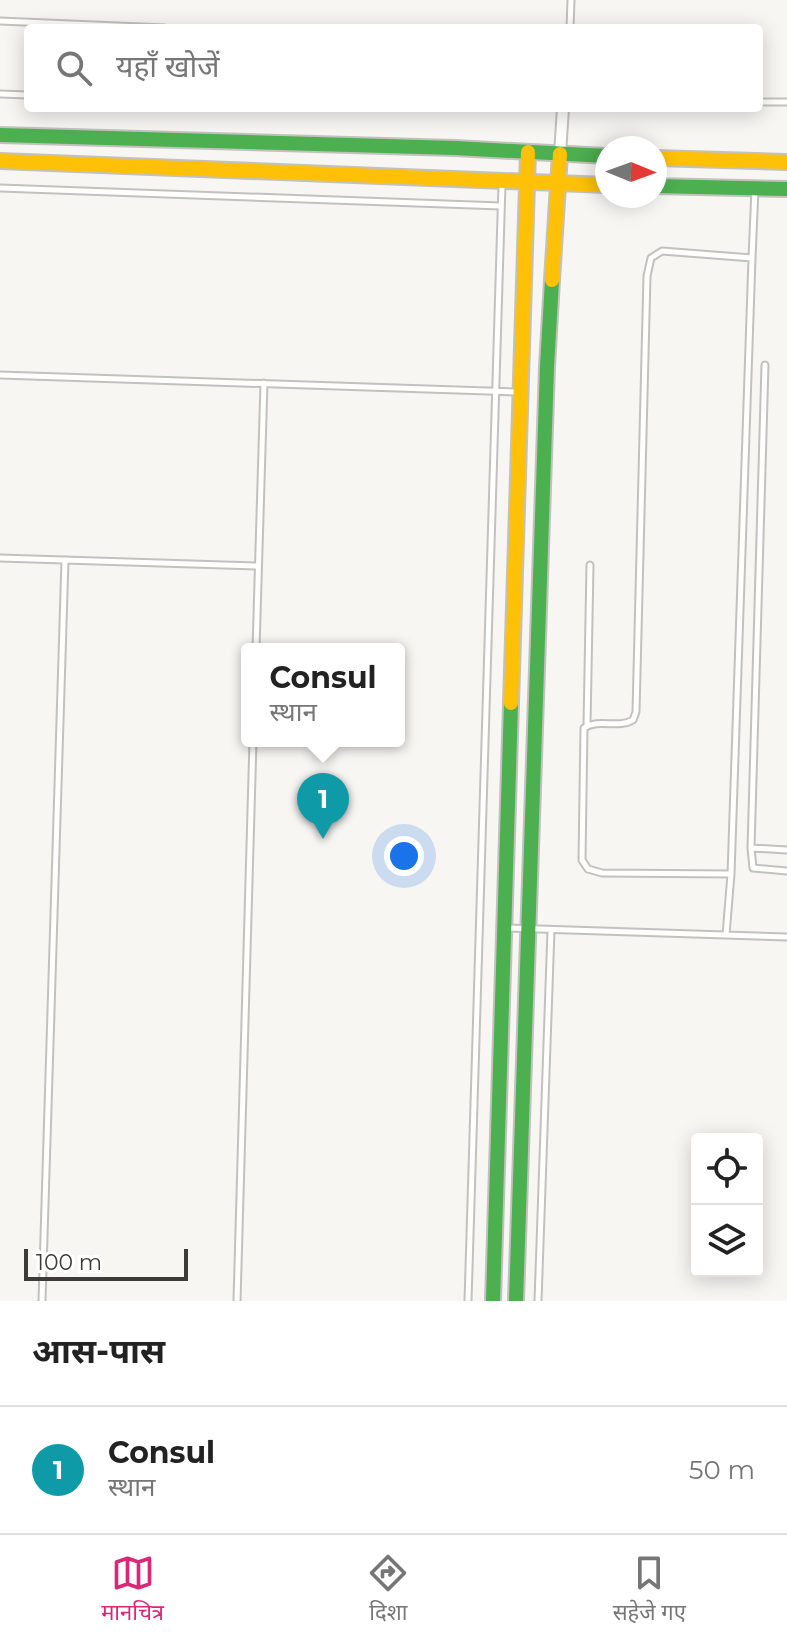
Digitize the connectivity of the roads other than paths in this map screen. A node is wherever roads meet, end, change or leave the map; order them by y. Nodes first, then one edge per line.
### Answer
1 (571, 0) edge
2 (0, 21) edge
3 (71, 24) edge
4 (570, 24) edge
5 (0, 94) edge
6 (24, 95) edge
7 (763, 102) edge
8 (787, 102) edge
9 (563, 112) edge
10 (0, 135) edge
11 (528, 152) junction
12 (560, 154) junction
13 (595, 155) edge
14 (667, 158) edge
15 (0, 161) edge
16 (787, 162) edge
17 (527, 182) junction
18 (503, 183) junction
19 (558, 184) junction
20 (595, 185) edge
21 (667, 186) edge
22 (0, 188) edge
23 (755, 188) junction
24 (787, 189) edge
25 (501, 206) junction
26 (752, 258) junction
27 (765, 365) dead end
28 (522, 366) junction
29 (547, 367) junction
30 (0, 375) edge
31 (264, 383) junction
32 (495, 391) junction
33 (521, 392) junction
34 (0, 558) edge
35 (65, 560) junction
36 (590, 565) dead end
37 (258, 566) junction
38 (256, 643) edge
39 (587, 725) junction
40 (253, 747) edge
41 (751, 848) junction
42 (787, 850) edge
43 (787, 871) edge
44 (731, 874) junction
45 (504, 928) junction
46 (529, 929) junction
47 (551, 930) junction
48 (726, 935) junction
49 (787, 937) edge
50 (42, 1301) edge
51 (237, 1301) edge
52 (468, 1301) edge
53 (493, 1301) edge
54 (516, 1301) edge
55 (538, 1301) edge

1 - 4 lane
2 - 3 lane
5 - 6 lane
7 - 8 lane
9 - 12 street
10 - 11 street
11 - 12 street
11 - 17 street
12 - 13 street
12 - 19 street
14 - 16 street
15 - 18 street
17 - 18 street
17 - 19 street
17 - 28 street
18 - 25 lane
19 - 20 street
19 - 29 street
21 - 23 street
22 - 25 lane
23 - 24 street
23 - 26 lane
25 - 32 lane
26 - 39 lane
26 - 44 lane
27 - 41 lane
28 - 29 street
28 - 33 street
29 - 46 street
30 - 31 lane
31 - 32 lane
31 - 37 lane
32 - 33 lane
32 - 52 lane
33 - 45 street
34 - 35 lane
35 - 37 lane
35 - 50 lane
36 - 39 lane
37 - 38 lane
39 - 44 lane
40 - 51 lane
41 - 42 lane
41 - 43 lane
44 - 48 lane
45 - 46 lane
45 - 53 street
46 - 47 lane
46 - 54 street
47 - 48 lane
47 - 55 lane
48 - 49 lane

